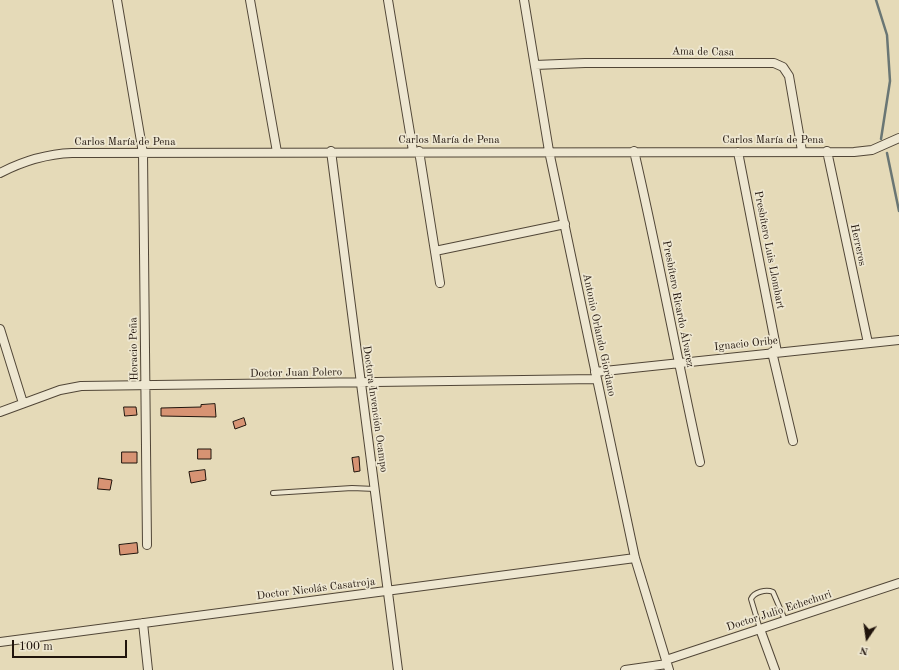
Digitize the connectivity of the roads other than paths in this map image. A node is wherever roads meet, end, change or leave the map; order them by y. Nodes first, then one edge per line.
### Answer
1 (116, 0) edge
2 (250, 0) edge
3 (388, 0) edge
4 (524, 0) edge
5 (535, 65) junction
6 (899, 138) edge
7 (331, 151) junction
8 (416, 151) junction
9 (549, 151) junction
10 (634, 151) junction
11 (802, 151) junction
12 (826, 151) junction
13 (143, 152) junction
14 (277, 152) junction
15 (738, 152) junction
16 (0, 173) edge
17 (565, 224) junction
18 (435, 251) junction
19 (440, 283) dead end
20 (0, 329) edge
21 (899, 340) edge
22 (868, 343) junction
23 (774, 352) junction
24 (678, 363) junction
25 (596, 376) junction
26 (360, 383) junction
27 (145, 385) junction
28 (23, 403) junction
29 (0, 412) edge
30 (793, 441) dead end
31 (700, 462) dead end
32 (375, 489) junction
33 (273, 493) dead end
34 (147, 545) dead end
35 (635, 558) junction
36 (899, 583) edge
37 (388, 591) junction
38 (785, 620) junction
39 (143, 623) junction
40 (760, 628) junction
41 (0, 642) edge
42 (667, 665) edge
43 (148, 670) edge
44 (398, 670) edge
45 (625, 670) edge
46 (775, 670) edge

1 - 13 street, Horacio Peña
2 - 14 street
3 - 8 street
4 - 5 street, Antonio Orlando Giordano
5 - 9 street, Antonio Orlando Giordano
5 - 11 street, Ama de Casa
6 - 12 street, Carlos María de Pena
7 - 8 street, Carlos María de Pena
7 - 14 street, Carlos María de Pena
7 - 26 street, Doctora Invención Ocampo
8 - 9 street, Carlos María de Pena
8 - 18 street
9 - 10 street, Carlos María de Pena
9 - 17 street, Antonio Orlando Giordano
10 - 15 street, Carlos María de Pena
10 - 24 street, Presbítero Ricardo Álvarez
11 - 12 street, Carlos María de Pena
11 - 15 street, Carlos María de Pena
12 - 22 street, Herreros
13 - 14 street, Carlos María de Pena
13 - 16 street, Carlos María de Pena
13 - 27 street, Horacio Peña
15 - 23 street, Presbítero Luis Llombart
17 - 18 street
17 - 25 street, Antonio Orlando Giordano
18 - 19 street
20 - 28 street
21 - 22 street, Ignacio Oribe
22 - 23 street, Ignacio Oribe
23 - 24 street, Ignacio Oribe
23 - 30 street, Presbítero Luis Llombart
24 - 25 street, Ignacio Oribe
24 - 31 street, Presbítero Ricardo Álvarez
25 - 26 street, Doctor Juan Polero
25 - 35 street, Antonio Orlando Giordano
26 - 27 street, Doctor Juan Polero
26 - 32 street, Doctora Invención Ocampo
27 - 28 street, Doctor Juan Polero
27 - 34 street, Horacio Peña
28 - 29 street, Doctor Juan Polero
32 - 33 lane
32 - 37 street, Doctora Invención Ocampo
35 - 37 street, Doctor Nicolás Casatroja
35 - 42 street, Antonio Orlando Giordano
36 - 38 street, Doctor Julio Echechuri
37 - 39 street, Doctor Nicolás Casatroja
37 - 44 street, Doctora Invención Ocampo
38 - 40 street, Doctor Julio Echechuri
38 - 40 lane
39 - 41 street, Doctor Nicolás Casatroja
39 - 43 street
40 - 42 street, Doctor Julio Echechuri
40 - 46 street
42 - 45 street, Doctor Julio Echechuri

